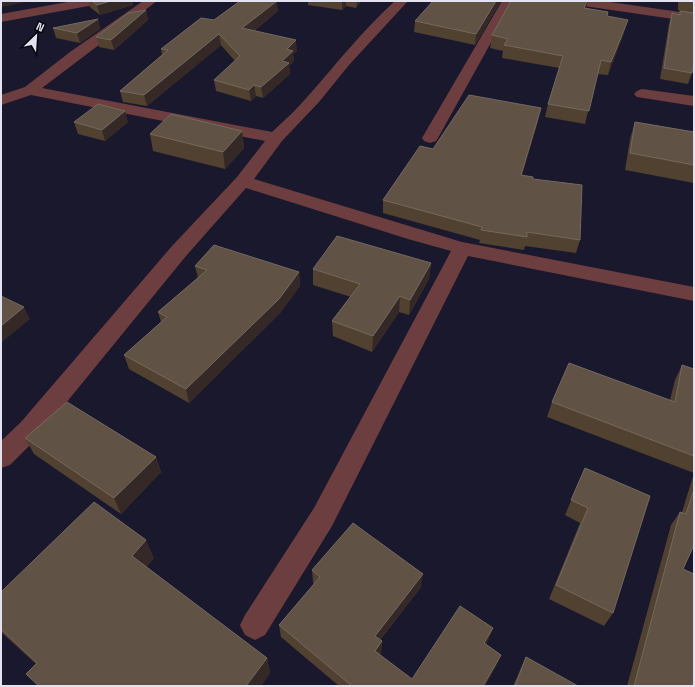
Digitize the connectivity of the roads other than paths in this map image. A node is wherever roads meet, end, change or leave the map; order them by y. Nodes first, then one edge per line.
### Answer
1 (94, 1) edge
2 (151, 1) edge
3 (402, 1) edge
4 (508, 1) edge
5 (577, 1) edge
6 (1, 18) edge
7 (694, 18) edge
8 (30, 90) junction
9 (642, 94) dead end
10 (1, 100) edge
11 (694, 101) edge
12 (276, 138) junction
13 (430, 138) dead end
14 (243, 181) junction
15 (462, 248) junction
16 (694, 294) edge
17 (1, 457) edge
18 (255, 625) dead end

1 - 6 street
2 - 8 street
3 - 12 street
4 - 13 street
5 - 7 street
8 - 10 street
8 - 12 street
9 - 11 street
12 - 14 street
14 - 15 street
14 - 17 street
15 - 16 street
15 - 18 street

